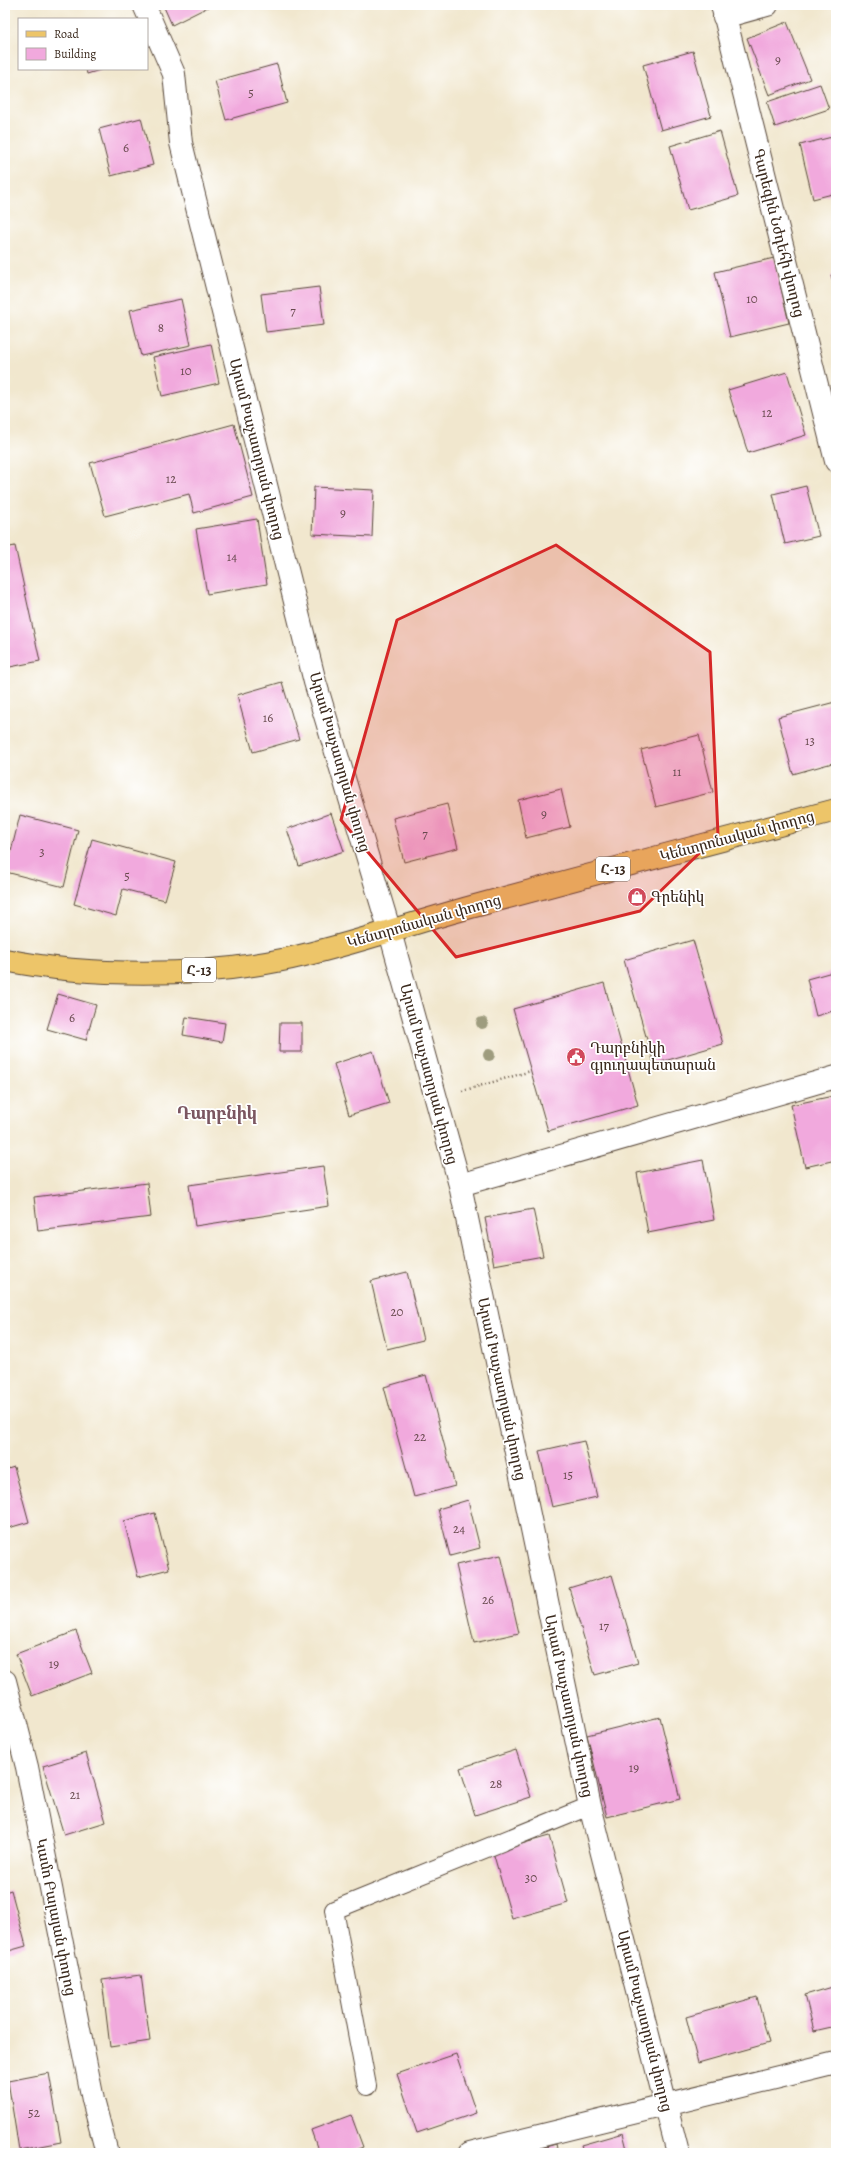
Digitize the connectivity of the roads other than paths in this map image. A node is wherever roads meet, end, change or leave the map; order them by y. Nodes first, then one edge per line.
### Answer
1 (144, 5) edge
2 (767, 5) edge
3 (723, 11) edge
4 (836, 461) edge
5 (836, 810) edge
6 (390, 932) junction
7 (5, 960) edge
8 (836, 1077) edge
9 (460, 1185) junction
10 (5, 1681) edge
11 (590, 1806) junction
12 (836, 2063) edge
13 (367, 2086) dead end
14 (668, 2106) junction
15 (107, 2153) edge
16 (470, 2153) edge
17 (678, 2153) edge

1 - 6 street, Արամ Խաչատրյան փողոց
2 - 3 street
3 - 4 street, Գարեգին Նժդեհի փողոց
5 - 6 main road, Կենտրոնական փողոց / Հ-13
6 - 7 main road, Կենտրոնական փողոց / Հ-13
6 - 9 street, Արամ Խաչատրյան փողոց
8 - 9 street
9 - 11 street, Արամ Խաչատրյան փողոց
10 - 15 street, Կամո Բալայան փողոց
11 - 13 lane
11 - 14 street, Արամ Խաչատրյան փողոց
12 - 14 street
14 - 16 street
14 - 17 street, Արամ Խաչատրյան փողոց

